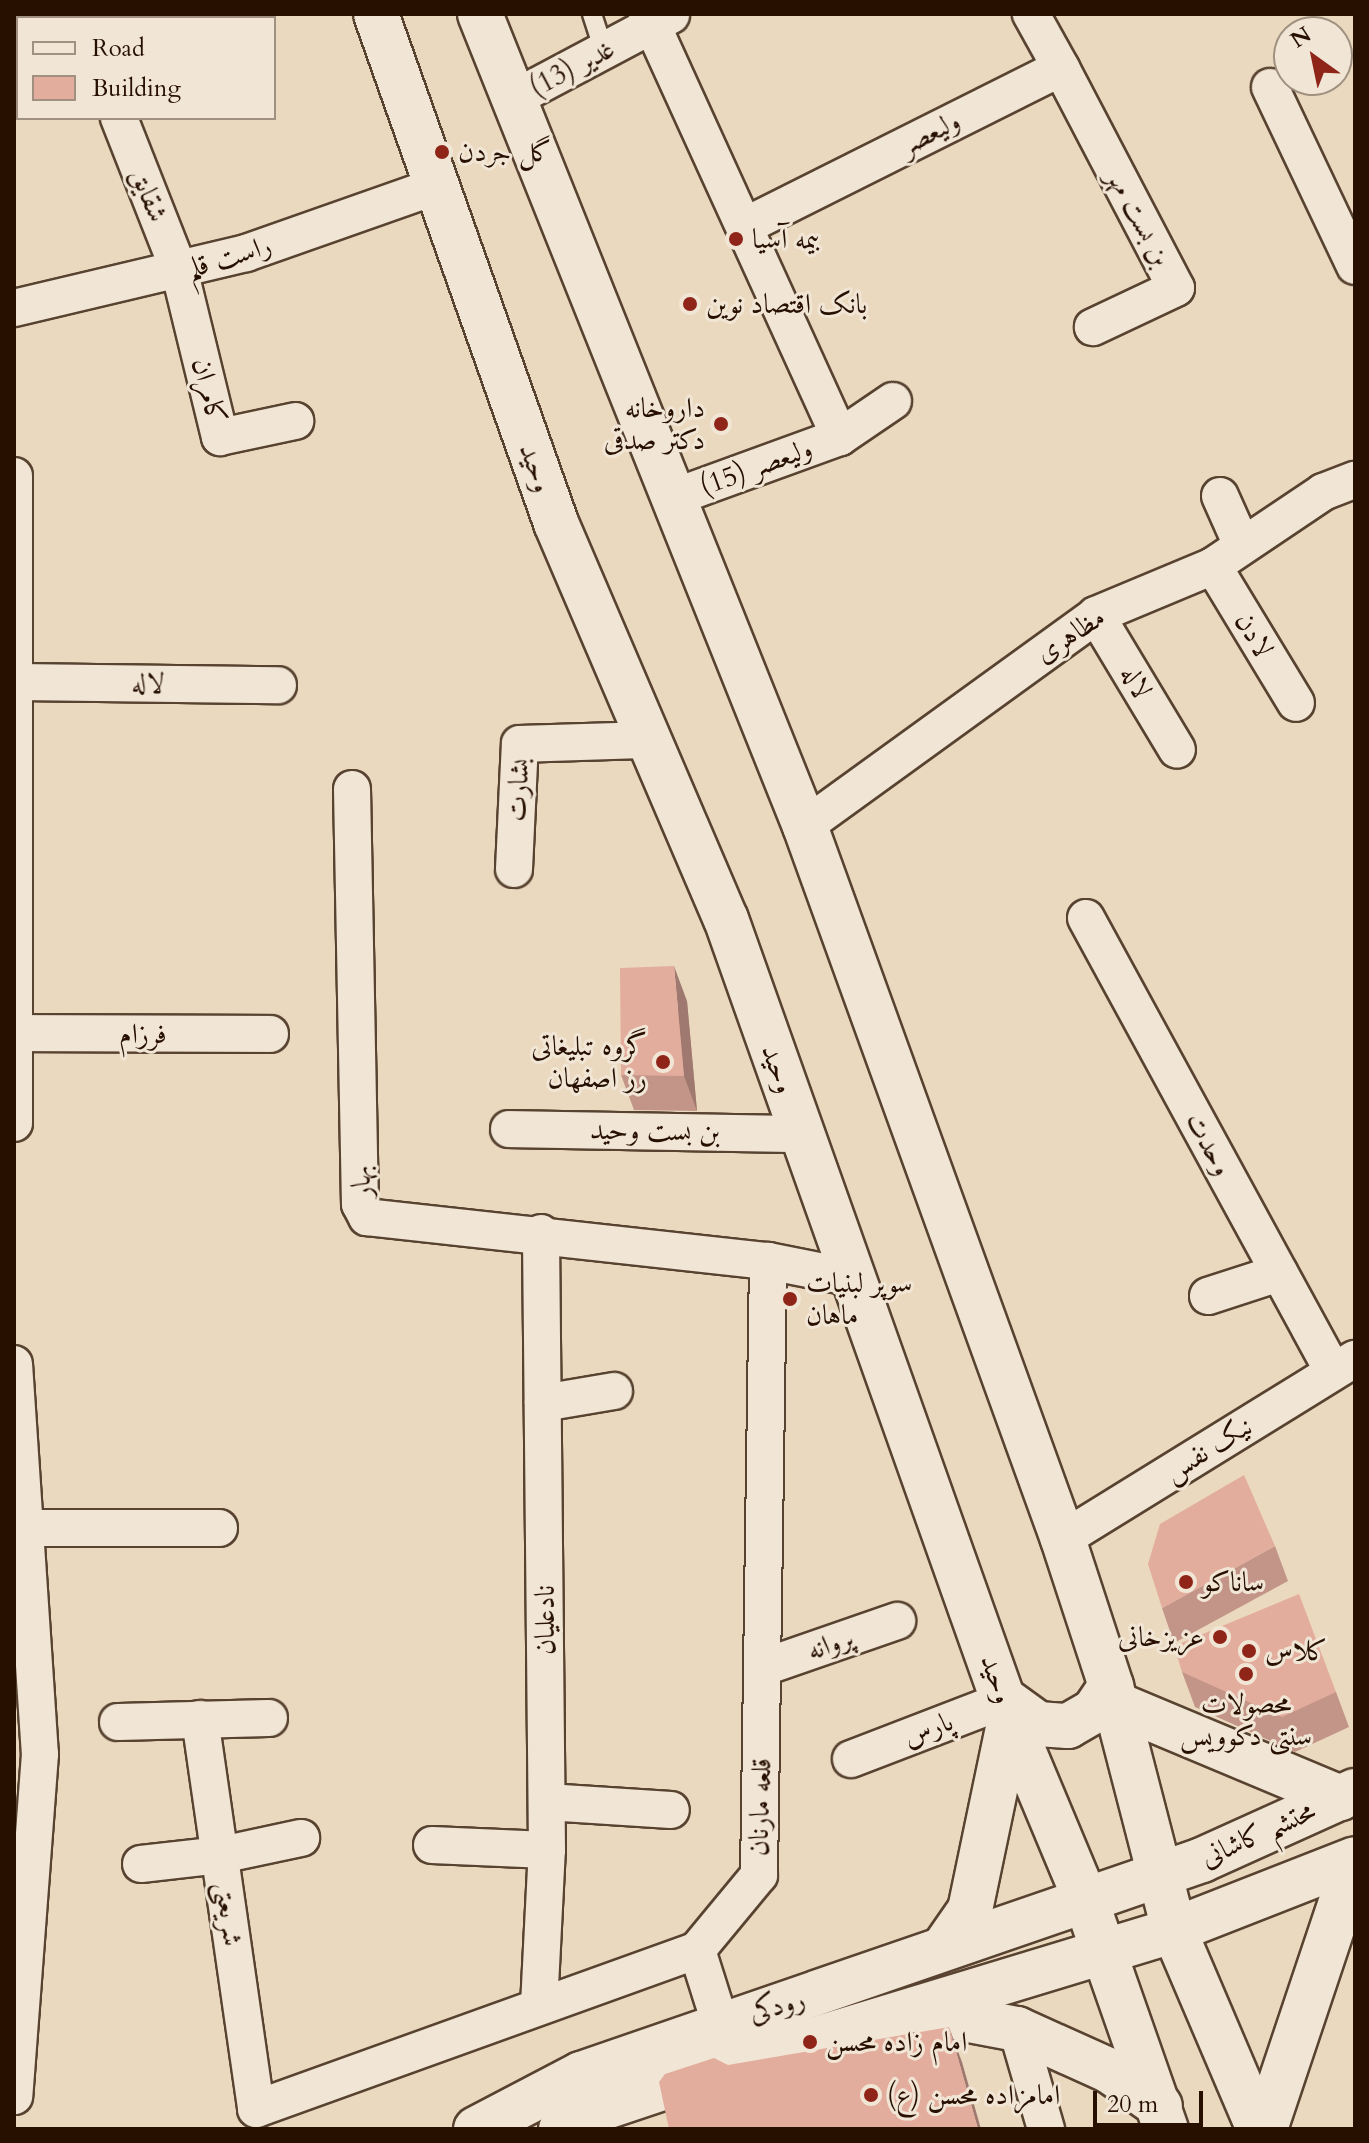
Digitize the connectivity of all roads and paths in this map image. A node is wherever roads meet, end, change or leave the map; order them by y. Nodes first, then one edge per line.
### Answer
1 (376, 14) edge
2 (592, 14) edge
3 (1031, 14) edge
4 (657, 17) edge
5 (491, 23) edge
6 (604, 51) junction
7 (1061, 68) junction
8 (1270, 87) dead end
9 (513, 99) junction
10 (120, 120) edge
11 (439, 185) junction
12 (745, 226) junction
13 (1355, 266) edge
14 (180, 273) junction
15 (14, 308) edge
16 (1093, 327) dead end
17 (893, 401) dead end
18 (295, 421) dead end
19 (840, 437) junction
20 (14, 476) edge
21 (1355, 480) edge
22 (1220, 496) dead end
23 (672, 498) junction
24 (1241, 543) junction
25 (1213, 566) junction
26 (1096, 615) junction
27 (16, 682) edge
28 (278, 685) dead end
29 (1296, 703) dead end
30 (649, 740) junction
31 (1177, 750) dead end
32 (352, 789) dead end
33 (805, 826) junction
34 (514, 869) dead end
35 (1086, 918) dead end
36 (15, 1033) edge
37 (270, 1034) dead end
38 (14, 1123) edge
39 (509, 1129) dead end
40 (802, 1134) junction
41 (541, 1233) junction
42 (768, 1261) junction
43 (1279, 1273) junction
44 (854, 1278) junction
45 (1208, 1296) dead end
46 (14, 1364) edge
47 (1344, 1365) edge
48 (614, 1391) dead end
49 (543, 1403) junction
50 (21, 1528) junction
51 (219, 1528) dead end
52 (1063, 1539) junction
53 (897, 1621) dead end
54 (764, 1667) junction
55 (24, 1686) edge
56 (1111, 1694) junction
57 (1008, 1710) junction
58 (269, 1718) dead end
59 (200, 1719) junction
60 (118, 1722) dead end
61 (851, 1759) dead end
62 (1348, 1794) edge
63 (547, 1802) junction
64 (671, 1810) dead end
65 (301, 1838) dead end
66 (432, 1845) dead end
67 (547, 1850) junction
68 (221, 1855) junction
69 (1355, 1859) edge
70 (141, 1864) dead end
71 (21, 1874) edge
72 (1159, 1874) junction
73 (1085, 1898) junction
74 (1174, 1930) junction
75 (19, 1937) edge
76 (945, 1946) junction
77 (697, 1950) junction
78 (1103, 1953) junction
79 (539, 2006) junction
80 (912, 2010) junction
81 (720, 2023) junction
82 (1017, 2029) junction
83 (14, 2096) edge
84 (1163, 2118) edge
85 (249, 2119) edge
86 (476, 2129) edge
87 (561, 2129) edge
88 (1046, 2129) edge
89 (1262, 2129) edge

1 - 11 main road, وحید
2 - 6 lane
3 - 7 street
4 - 6 street, غدیر (13)
4 - 12 street
5 - 9 main road
6 - 9 street, غدیر (13)
7 - 12 street, ولیعصر
7 - 16 street, بن بست مهر
8 - 13 street
9 - 23 main road
10 - 14 street, شقایق
11 - 14 street, راست قلم
11 - 30 main road, وحید
12 - 19 street
14 - 15 street, راست قلم
14 - 18 street, کامران
17 - 19 street, ولیعصر (15)
19 - 23 street, ولیعصر (15)
20 - 27 street
21 - 24 street, مظاهری
22 - 24 street
23 - 33 main road
24 - 25 street, مظاهری
25 - 26 street, مظاهری
25 - 29 street, لادن
26 - 31 street, لاله
26 - 33 street, مظاهری
27 - 28 street, لاله
27 - 36 street
30 - 34 street, بشارت
30 - 40 main road, وحید
32 - 41 street, بهار
33 - 52 main road
35 - 43 street, وحدت
36 - 37 street, فرزام
36 - 38 street
39 - 40 street, بن بست وحید
40 - 44 main road, وحید
41 - 42 street, بهار
41 - 49 street, نادعلیان
42 - 44 street
42 - 54 street, قلعه مارنان
43 - 45 street
43 - 47 street, وحدت
44 - 57 main road, وحید
46 - 50 street
47 - 52 street, نیک نفس
48 - 49 street
49 - 63 street, نادعلیان
50 - 51 street
50 - 55 street
52 - 56 main road
53 - 54 street, پروانه
54 - 77 street, قلعه مارنان
55 - 71 street
56 - 57 main road
56 - 62 main road
56 - 72 main road
57 - 61 street, پارس
57 - 73 main road, وحید
57 - 76 main road
58 - 59 street
59 - 60 street
59 - 68 street, شریعتی
62 - 72 main road, محتشم کاشانی
63 - 64 street
63 - 67 street, نادعلیان
65 - 68 street
66 - 67 street
67 - 79 street, نادعلیان
68 - 70 street
68 - 85 street, شریعتی
69 - 74 main road, محتشم کاشانی
69 - 89 main road
71 - 75 street
72 - 73 main road, محتشم کاشانی
72 - 74 main road
73 - 76 main road, رودکی
73 - 78 main road, وحید
74 - 78 main road, محتشم کاشانی
74 - 89 main road
75 - 83 street
76 - 81 main road, رودکی
77 - 79 street
77 - 81 street
78 - 80 main road, رودکی
78 - 84 main road, وحید
79 - 85 street
80 - 82 main road
80 - 87 main road, رودکی
81 - 86 main road, رودکی
82 - 84 main road
82 - 88 street

